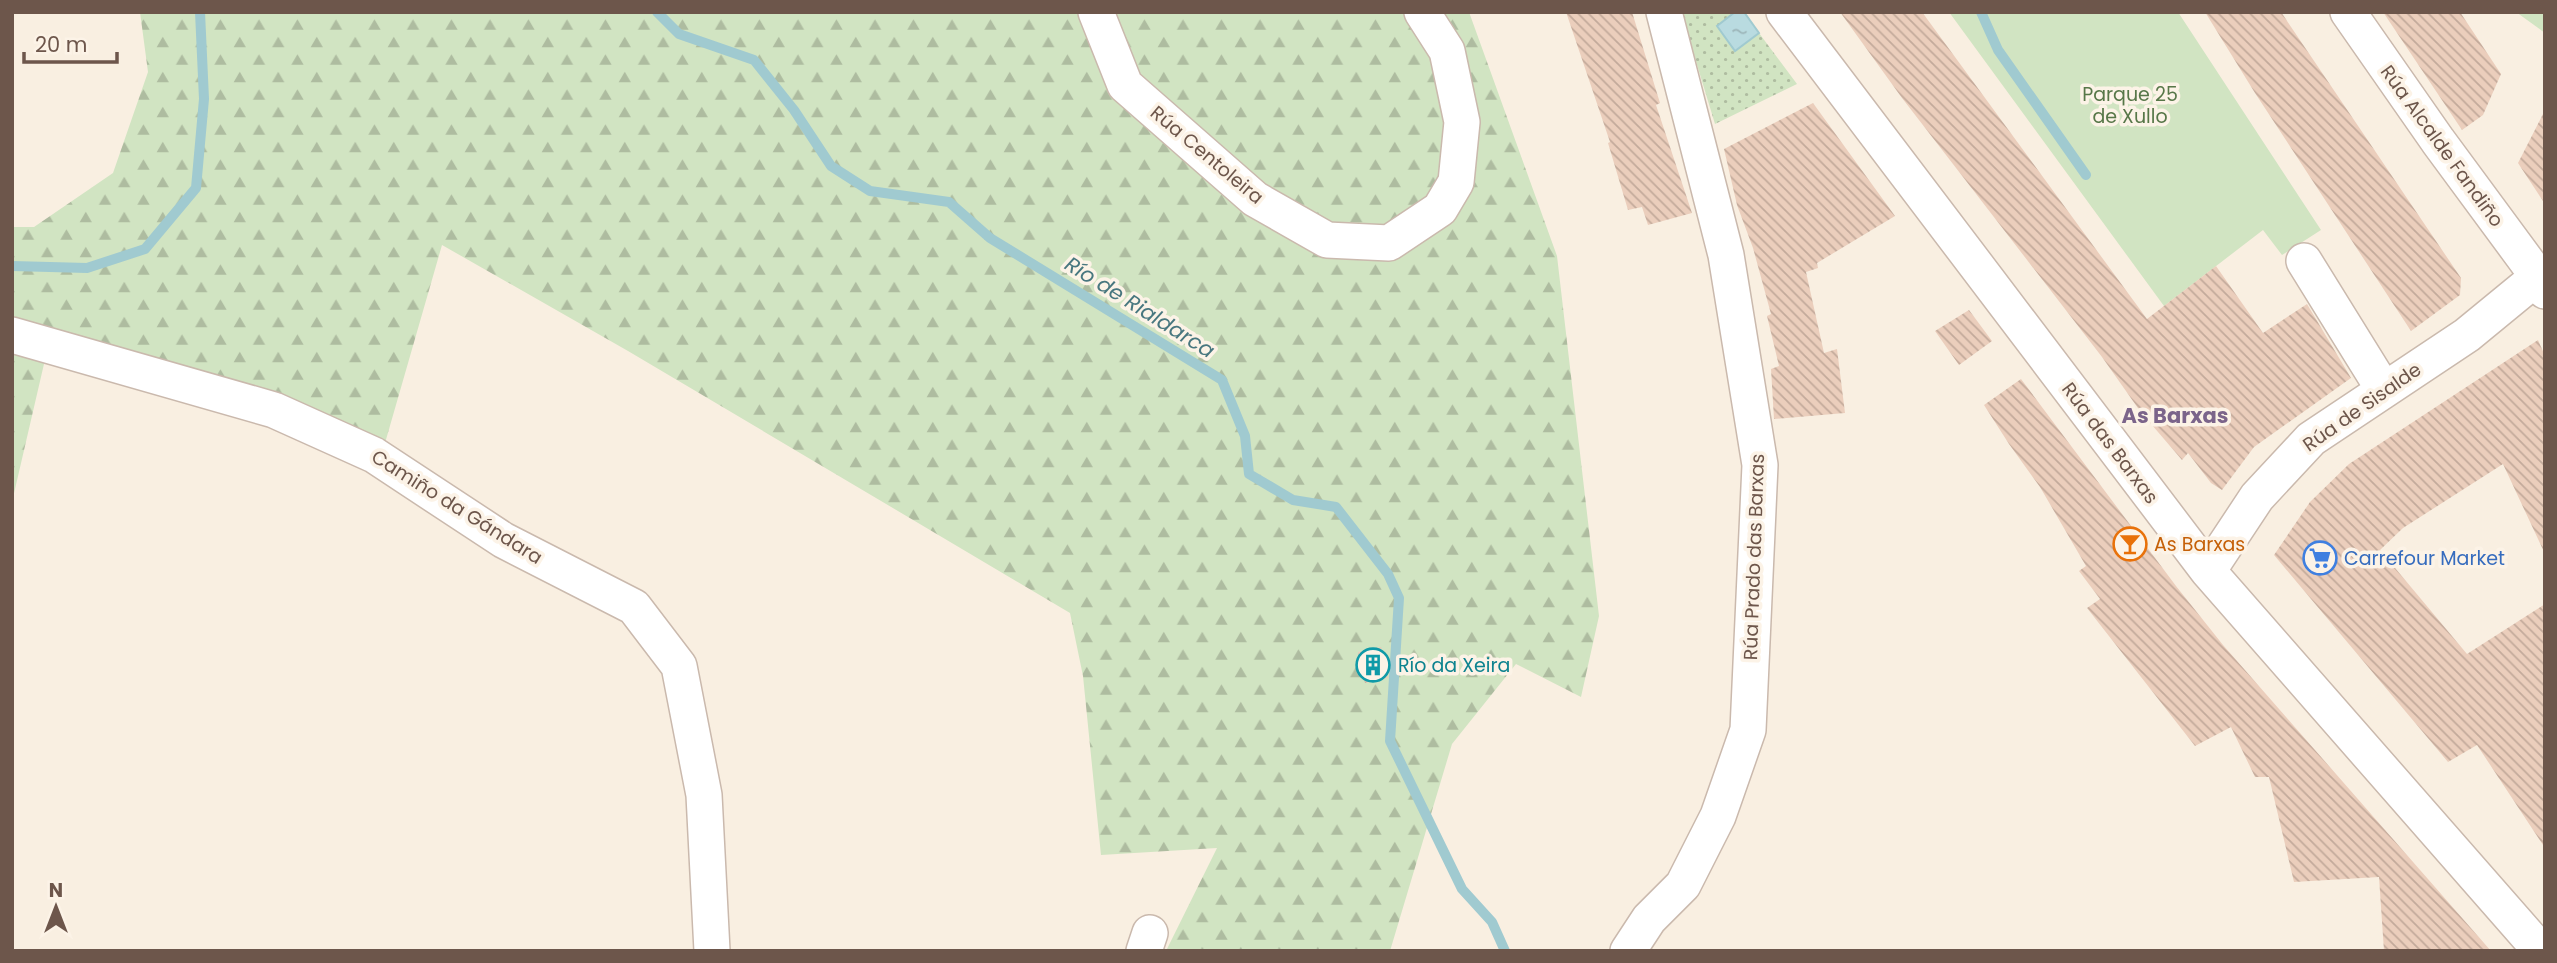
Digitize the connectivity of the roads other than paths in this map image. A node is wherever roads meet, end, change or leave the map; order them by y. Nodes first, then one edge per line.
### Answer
1 (1096, 12) edge
2 (1422, 12) edge
3 (1664, 12) edge
4 (1784, 12) edge
5 (2348, 12) edge
6 (2304, 261) dead end
7 (2543, 280) edge
8 (12, 335) edge
9 (2384, 390) junction
10 (2208, 571) junction
11 (712, 951) edge
12 (1628, 951) edge
13 (2541, 951) edge

1 - 2 street, Rúa Centoleira
3 - 12 street, Rúa Prado das Barxas
4 - 10 street, Rúa das Barxas
5 - 7 street, Rúa Alcalde Fandiño
6 - 9 street
7 - 9 street, Rúa de Sisalde
8 - 11 street, Camiño da Gándara
9 - 10 street, Rúa de Sisalde
10 - 13 street, Rúa das Barxas

